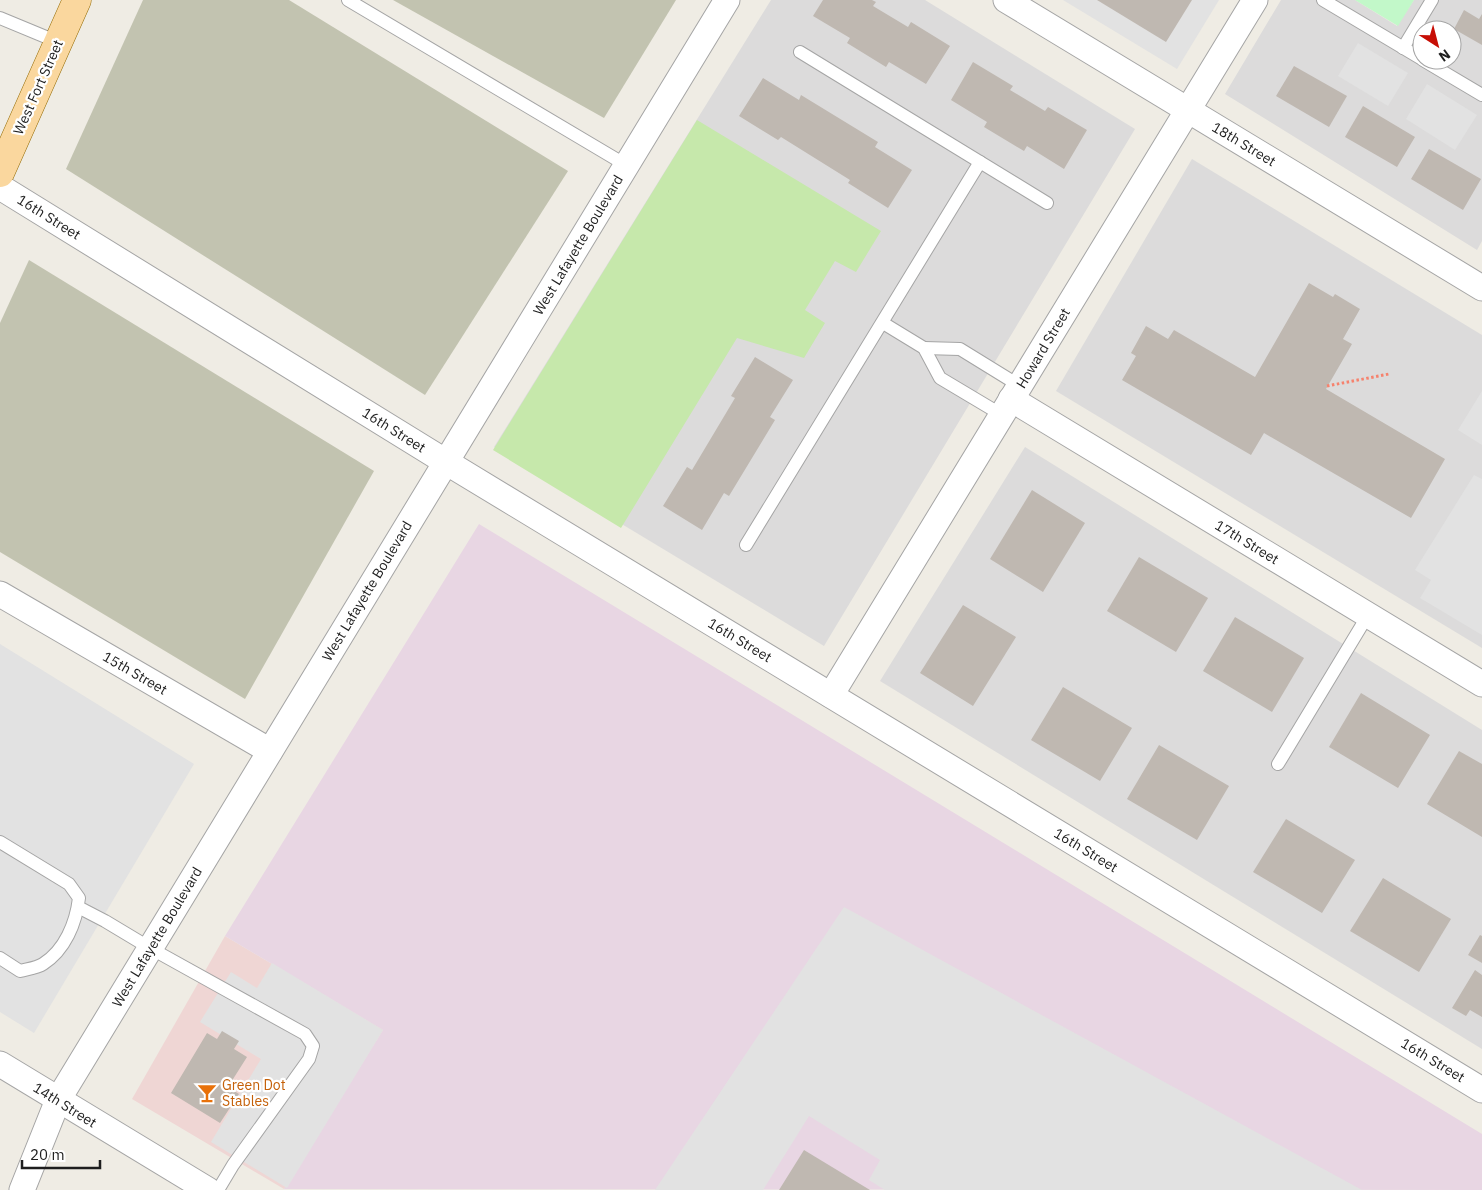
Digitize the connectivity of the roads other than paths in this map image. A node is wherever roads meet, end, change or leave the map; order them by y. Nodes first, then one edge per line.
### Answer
1 (77, 0) edge
2 (348, 0) edge
3 (727, 0) edge
4 (1006, 0) edge
5 (1255, 0) edge
6 (1323, 0) edge
7 (1432, 0) edge
8 (1033, 7) edge
9 (0, 18) edge
10 (58, 42) junction
11 (1403, 48) junction
12 (800, 52) dead end
13 (1412, 53) edge
14 (1440, 70) edge
15 (1482, 95) edge
16 (1188, 110) junction
17 (980, 162) junction
18 (626, 165) junction
19 (0, 173) edge
20 (0, 187) edge
21 (1047, 203) dead end
22 (1482, 288) edge
23 (883, 323) junction
24 (924, 348) junction
25 (1011, 400) junction
26 (446, 462) junction
27 (746, 545) dead end
28 (0, 594) edge
29 (1368, 615) junction
30 (1482, 684) edge
31 (831, 695) junction
32 (270, 751) junction
33 (1278, 764) dead end
34 (0, 842) edge
35 (78, 907) junction
36 (150, 948) junction
37 (0, 958) edge
38 (0, 1064) edge
39 (1482, 1090) edge
40 (58, 1100) junction
41 (22, 1190) edge
42 (208, 1190) edge
43 (218, 1190) edge

1 - 10 main road, West Fort Street
2 - 18 lane
3 - 18 street, West Lafayette Boulevard
4 - 8 street, 18th Street
5 - 16 street, Howard Street
6 - 11 lane
7 - 11 lane
8 - 16 street, 18th Street
9 - 10 lane
10 - 19 main road, West Fort Street
11 - 13 lane
12 - 17 lane
14 - 15 lane
16 - 22 street, 18th Street
16 - 25 street, Howard Street
17 - 21 lane
17 - 23 lane
18 - 26 street, West Lafayette Boulevard
20 - 26 street, 16th Street
23 - 24 lane
23 - 27 lane
24 - 25 lane
24 - 25 lane
25 - 29 street, 17th Street
25 - 31 street, Howard Street
26 - 31 street, 16th Street
26 - 32 street, West Lafayette Boulevard
28 - 32 street, 15th Street
29 - 30 street, 17th Street
29 - 33 lane
31 - 39 street, 16th Street
32 - 36 street, West Lafayette Boulevard
34 - 35 lane
35 - 36 lane
35 - 37 lane
36 - 40 street, West Lafayette Boulevard
36 - 43 lane
38 - 40 street, 14th Street
40 - 41 street, West Lafayette Boulevard
40 - 42 street, 14th Street

